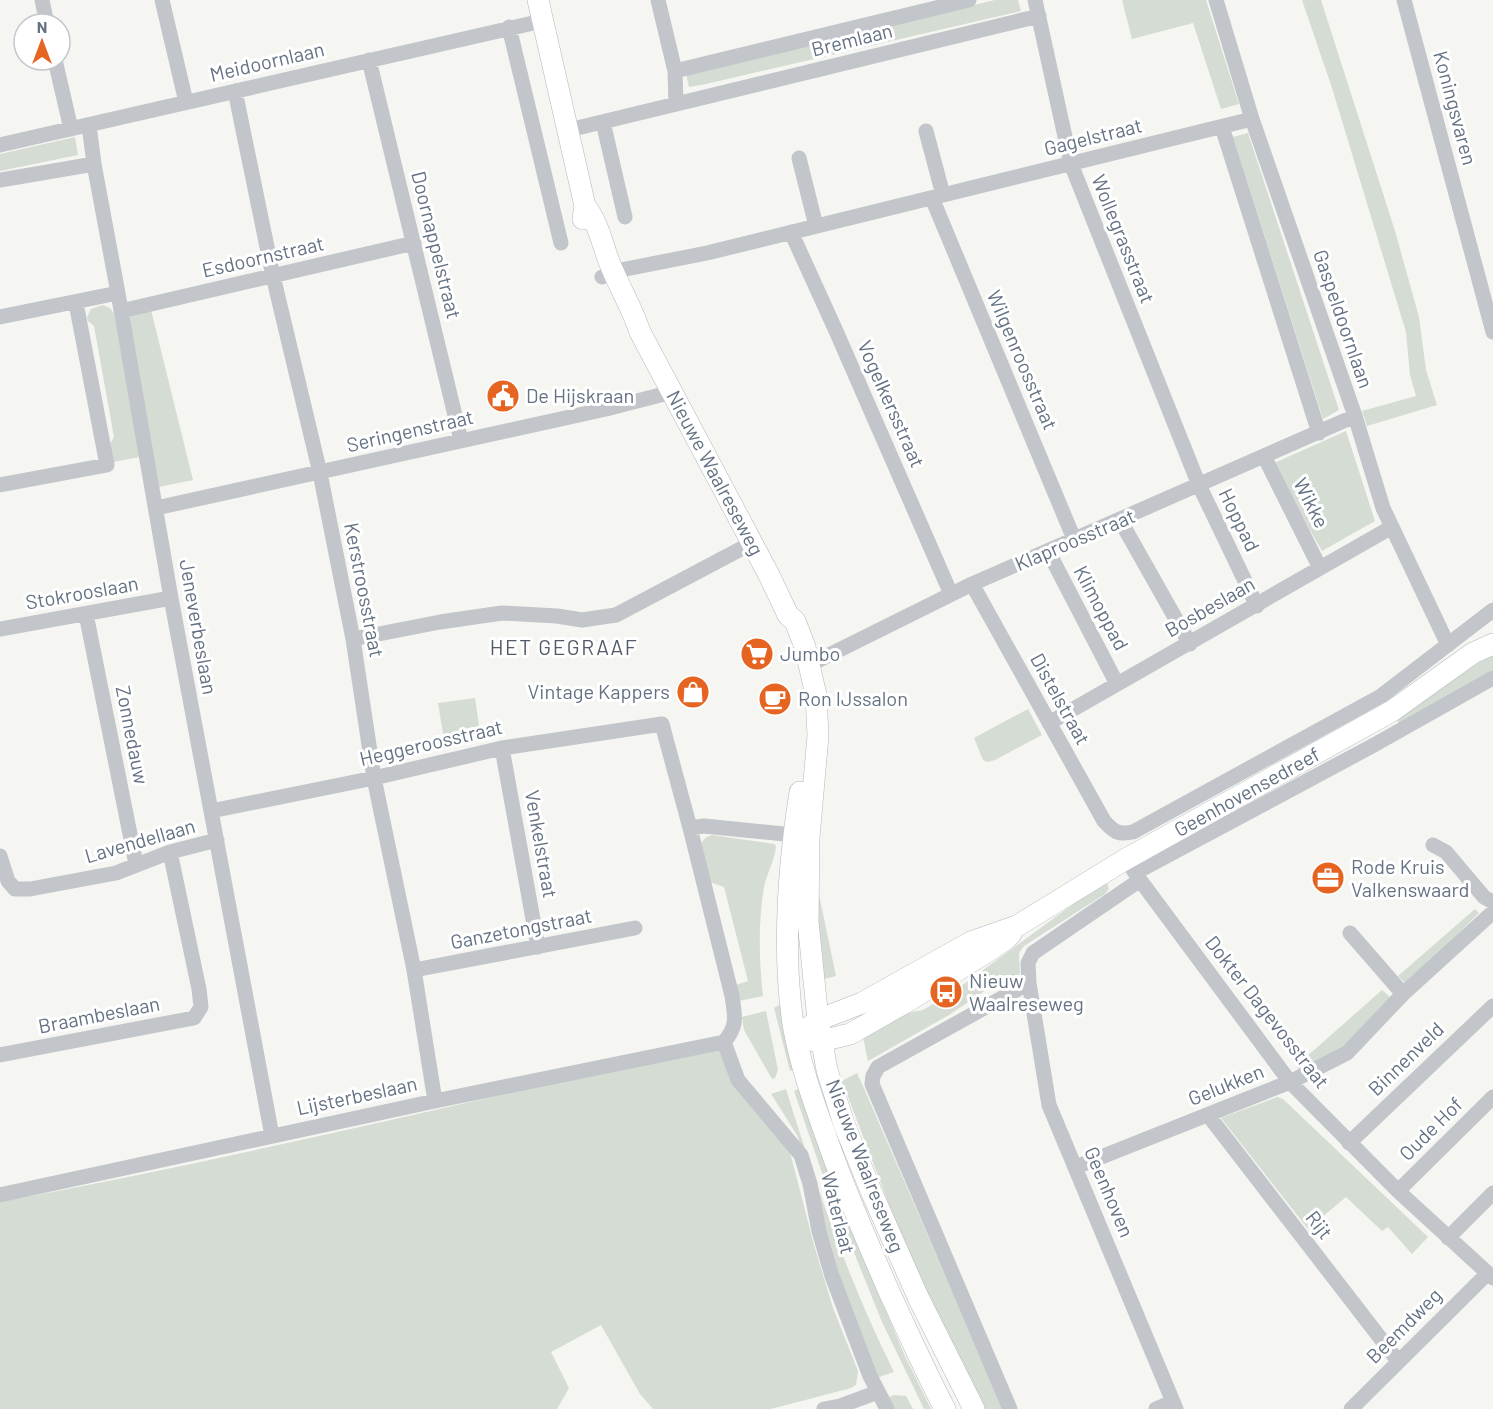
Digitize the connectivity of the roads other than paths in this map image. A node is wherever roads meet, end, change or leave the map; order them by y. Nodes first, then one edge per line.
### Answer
1 (162, 0) edge
2 (538, 0) edge
3 (657, 0) edge
4 (969, 0) edge
5 (1035, 0) edge
6 (1216, 0) edge
7 (1404, 0) edge
8 (1039, 16) junction
9 (542, 21) junction
10 (509, 27) junction
11 (369, 60) junction
12 (675, 71) junction
13 (58, 72) edge
14 (235, 91) junction
15 (186, 102) junction
16 (676, 104) junction
17 (1252, 119) junction
18 (603, 122) junction
19 (89, 125) junction
20 (1222, 127) junction
21 (71, 129) junction
22 (569, 130) junction
23 (926, 131) dead end
24 (0, 145) edge
25 (799, 158) dead end
26 (94, 164) junction
27 (1071, 164) junction
28 (0, 180) edge
29 (938, 196) junction
30 (625, 217) dead end
31 (816, 226) junction
32 (791, 232) junction
33 (414, 243) junction
34 (561, 243) dead end
35 (608, 274) junction
36 (273, 276) junction
37 (118, 293) junction
38 (76, 303) junction
39 (121, 311) junction
40 (0, 317) edge
41 (1493, 332) edge
42 (672, 392) junction
43 (1354, 416) junction
44 (1319, 433) junction
45 (461, 440) junction
46 (1264, 456) junction
47 (320, 473) junction
48 (0, 485) edge
49 (1199, 485) junction
50 (156, 508) junction
51 (1120, 520) junction
52 (1392, 527) junction
53 (1074, 539) junction
54 (752, 543) junction
55 (1048, 551) junction
56 (1320, 568) junction
57 (972, 584) junction
58 (951, 594) junction
59 (171, 598) junction
60 (1257, 606) junction
61 (1493, 610) edge
62 (86, 614) junction
63 (0, 629) edge
64 (1493, 629) edge
65 (353, 639) junction
66 (1190, 644) junction
67 (1493, 644) edge
68 (1448, 645) junction
69 (1473, 653) junction
70 (808, 664) junction
71 (1493, 678) edge
72 (1117, 684) junction
73 (1049, 723) junction
74 (502, 748) junction
75 (374, 778) junction
76 (211, 811) junction
77 (690, 828) junction
78 (1114, 832) joint
79 (801, 836) junction
80 (217, 840) junction
81 (1433, 845) dead end
82 (170, 852) junction
83 (0, 856) edge
84 (136, 864) junction
85 (1134, 871) junction
86 (1493, 903) edge
87 (1493, 912) edge
88 (1017, 926) junction
89 (635, 928) dead end
90 (1350, 933) dead end
91 (538, 947) junction
92 (414, 970) junction
93 (1029, 983) junction
94 (1404, 994) junction
95 (1493, 1006) edge
96 (818, 1020) junction
97 (796, 1038) junction
98 (821, 1041) junction
99 (724, 1042) junction
100 (0, 1055) edge
101 (1290, 1083) junction
102 (1493, 1097) edge
103 (435, 1101) junction
104 (1208, 1115) junction
105 (272, 1136) junction
106 (1349, 1143) junction
107 (1076, 1167) junction
108 (1398, 1191) junction
109 (1493, 1193) edge
110 (0, 1195) edge
111 (1448, 1238) junction
112 (1490, 1276) edge
113 (1398, 1361) junction
114 (878, 1392) junction
115 (1175, 1405) edge
116 (824, 1409) edge
117 (887, 1409) edge
118 (945, 1409) edge
119 (974, 1409) edge
120 (1010, 1409) edge
121 (1156, 1409) edge
122 (1351, 1409) edge

1 - 15 street
2 - 9 street, Nieuwe Waalreseweg
3 - 12 street
4 - 12 street, Bremlaan
5 - 8 street, Wollegrasstraat
6 - 17 street, Gaspeldoornlaan
7 - 41 street, Koningsvaren
8 - 16 street, Bremlaan
8 - 27 street, Wollegrasstraat
9 - 10 street, Meidoornlaan
9 - 22 street, Nieuwe Waalreseweg
10 - 11 street, Meidoornlaan
10 - 34 street
11 - 14 street, Meidoornlaan
11 - 33 street, Doornappelstraat
12 - 16 street
13 - 21 street
14 - 15 street, Meidoornlaan
14 - 36 street, Kerstroosstraat
15 - 19 street, Meidoornlaan
16 - 18 street, Bremlaan
17 - 20 street, Gagelstraat
17 - 43 street, Gaspeldoornlaan
18 - 22 street, Bremlaan
18 - 30 street
19 - 21 street, Meidoornlaan
19 - 26 street, Jeneverbeslaan
20 - 27 street, Gagelstraat
20 - 44 street
21 - 24 street, Meidoornlaan
22 - 35 street, Nieuwe Waalreseweg
23 - 29 street
25 - 31 street
26 - 28 street
26 - 37 street, Jeneverbeslaan
27 - 29 street, Gagelstraat
27 - 49 street, Wollegrasstraat
29 - 31 street, Gagelstraat
29 - 53 street, Wilgenroosstraat
31 - 32 street, Gagelstraat
32 - 35 street, Gagelstraat
32 - 58 street, Vogelkersstraat
33 - 36 street, Esdoornstraat
33 - 45 street, Doornappelstraat
35 - 42 street, Nieuwe Waalreseweg
36 - 39 street, Esdoornstraat
36 - 47 street, Kerstroosstraat
37 - 38 street
37 - 39 street, Jeneverbeslaan
38 - 40 street
38 - 48 street
39 - 50 street, Jeneverbeslaan
42 - 45 street, Seringenstraat
42 - 54 street, Nieuwe Waalreseweg
43 - 44 street, Klaproosstraat
43 - 52 street, Gaspeldoornlaan
44 - 46 street, Klaproosstraat
45 - 47 street, Seringenstraat
46 - 49 street, Klaproosstraat
46 - 56 street, Wikke
47 - 50 street, Seringenstraat
47 - 65 street, Kerstroosstraat
49 - 51 street, Klaproosstraat
49 - 60 street, Hoppad
50 - 59 street, Jeneverbeslaan
51 - 53 street, Klaproosstraat
51 - 66 street
52 - 56 street, Bosbeslaan
52 - 68 street, Gaspeldoornlaan
53 - 55 street, Klaproosstraat
54 - 65 street
54 - 70 street, Nieuwe Waalreseweg
55 - 57 street, Klaproosstraat
55 - 72 street, Klimoppad
56 - 60 street, Bosbeslaan
57 - 58 street, Klaproosstraat
57 - 73 street, Distelstraat
58 - 70 street, Klaproosstraat
59 - 62 street, Stokrooslaan
59 - 76 street, Jeneverbeslaan
60 - 66 street, Bosbeslaan
61 - 68 street, Geenhovensedreef
62 - 63 street, Stokrooslaan
62 - 84 street, Zonnedauw
64 - 69 street, Geenhovensedreef
65 - 75 street, Kerstroosstraat
66 - 72 street, Bosbeslaan
67 - 69 street, Geenhovensedreef
68 - 78 street, Geenhovensedreef
69 - 85 street, Geenhovensedreef
70 - 79 street, Nieuwe Waalreseweg
71 - 85 street, Geenhovensedreef
72 - 73 street, Bosbeslaan
73 - 78 street, Distelstraat
74 - 75 street, Heggeroosstraat
74 - 77 street, Heggeroosstraat
74 - 91 street, Venkelstraat
75 - 76 street, Heggeroosstraat
75 - 92 street, Kerstroosstraat
76 - 80 street, Jeneverbeslaan
77 - 79 street
77 - 99 street
79 - 96 street, Nieuwe Waalreseweg
79 - 97 street, Nieuwe Waalreseweg
80 - 82 street, Lavendellaan
80 - 105 street, Jeneverbeslaan
81 - 86 street
82 - 84 street, Lavendellaan
82 - 100 street, Braambeslaan
83 - 84 street, Lavendellaan
85 - 88 street, Geenhovensedreef
85 - 93 street, Geenhovensedreef
85 - 101 street, Dokter Dagevosstraat
87 - 94 street, Gelukken
88 - 96 street, Geenhovensedreef
88 - 98 street, Geenhovensedreef
89 - 91 street, Ganzetongstraat
90 - 94 street
91 - 92 street, Ganzetongstraat
92 - 103 street, Kerstroosstraat
93 - 107 street, Geenhoven
93 - 120 street, Nieuwe Waalreseweg
94 - 101 street, Gelukken
95 - 106 street, Binnenveld
96 - 97 street, Geenhovensedreef
96 - 98 street, Nieuwe Waalreseweg
97 - 98 street, Geenhovensedreef
97 - 118 street, Nieuwe Waalreseweg
98 - 119 street, Nieuwe Waalreseweg
99 - 103 street, Lijsterbeslaan
99 - 114 street, Waterlaat
101 - 104 street, Gelukken
101 - 106 street, Dokter Dagevosstraat
102 - 108 street, Oude Hof
103 - 105 street, Lijsterbeslaan
104 - 107 street, Gelukken
104 - 113 street, Rijt
105 - 110 street, Lijsterbeslaan
106 - 108 street, Dokter Dagevosstraat
107 - 115 street, Geenhoven
108 - 111 street, Dokter Dagevosstraat
109 - 111 street
111 - 112 street, Dokter Dagevosstraat
112 - 113 street, Beemdweg
113 - 122 street, Beemdweg
114 - 116 street
114 - 117 street, Waterlaat
115 - 121 street

